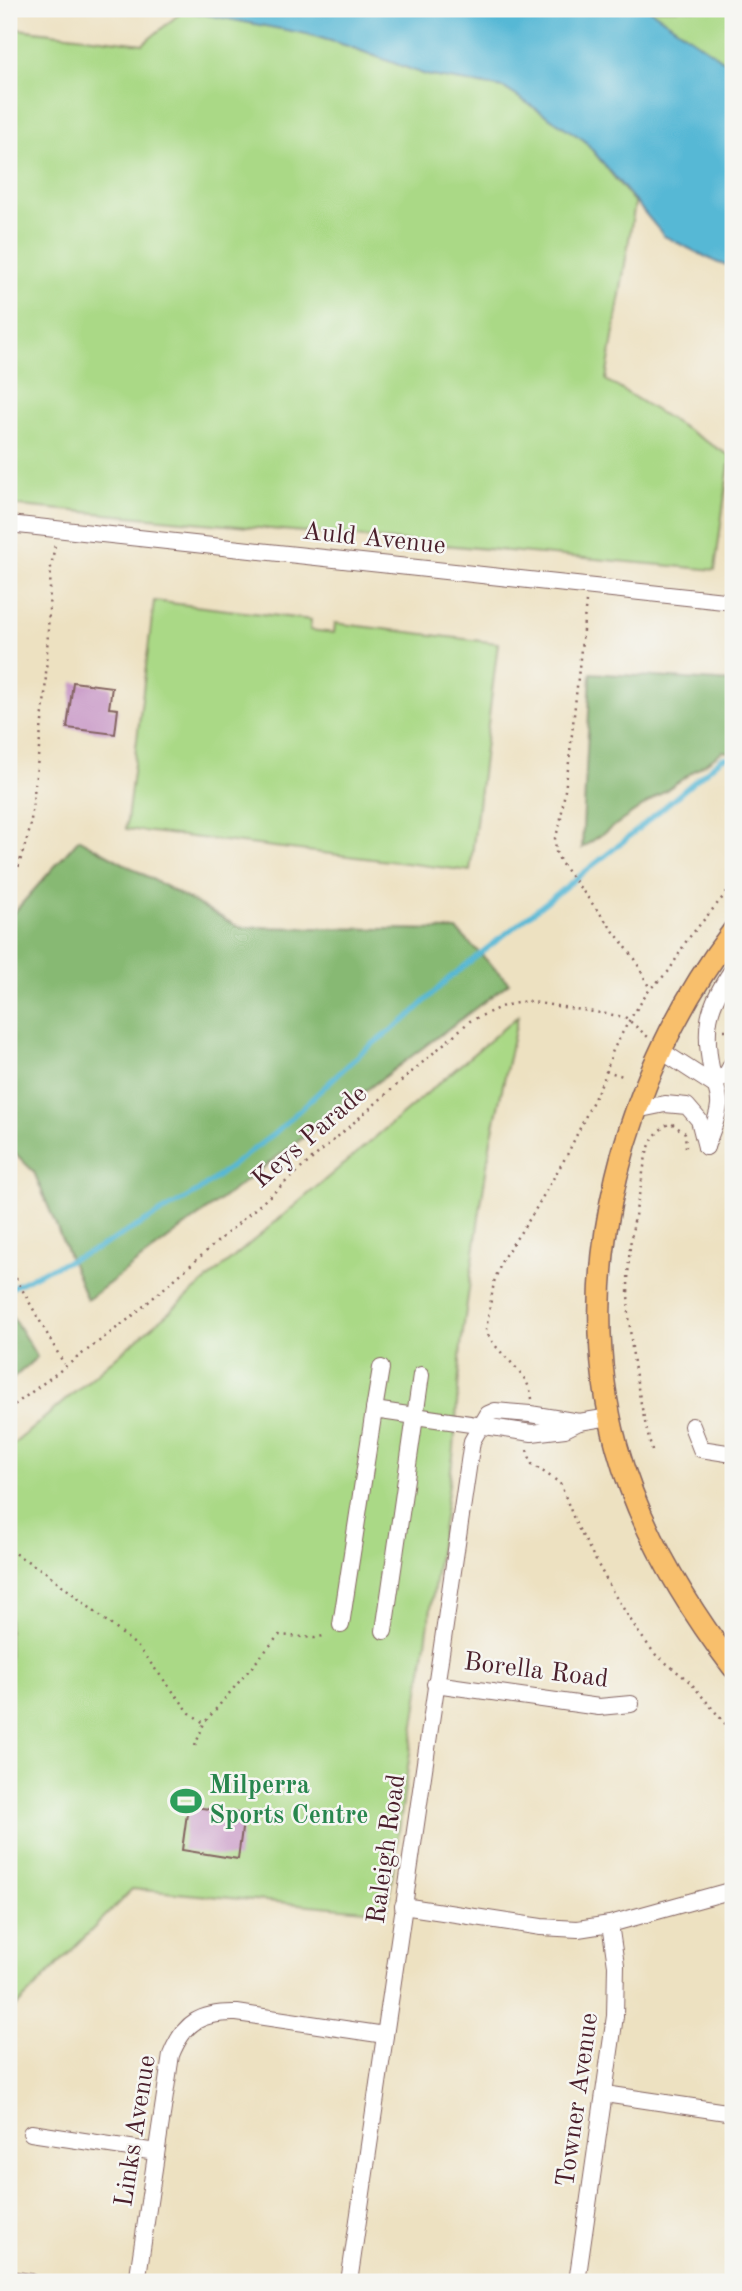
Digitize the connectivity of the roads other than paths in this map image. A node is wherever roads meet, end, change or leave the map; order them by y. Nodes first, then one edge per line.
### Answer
1 (9, 524) edge
2 (733, 602) edge
3 (733, 931) edge
4 (733, 969) edge
5 (660, 1050) junction
6 (733, 1062) edge
7 (715, 1085) junction
8 (636, 1110) junction
9 (381, 1368) dead end
10 (421, 1375) dead end
11 (374, 1410) junction
12 (415, 1416) junction
13 (610, 1418) junction
14 (482, 1426) junction
15 (692, 1426) dead end
16 (733, 1454) edge
17 (341, 1625) road end
18 (384, 1631) dead end
19 (733, 1667) edge
20 (435, 1684) junction
21 (631, 1704) dead end
22 (733, 1890) edge
23 (403, 1906) junction
24 (610, 1924) junction
25 (385, 2035) junction
26 (605, 2094) junction
27 (733, 2113) edge
28 (31, 2133) dead end
29 (156, 2152) junction
30 (9, 2279) edge
31 (30, 2282) edge
32 (137, 2282) edge
33 (349, 2282) edge
34 (582, 2282) edge

1 - 2 street, Auld Avenue
3 - 5 main road
4 - 7 street
5 - 7 street
5 - 8 main road
6 - 7 street
7 - 8 street
8 - 13 main road
9 - 11 street
10 - 12 street
11 - 12 street
11 - 17 street
12 - 14 street
12 - 18 street
13 - 14 street
13 - 19 main road
14 - 20 street, Raleigh Road
15 - 16 street
20 - 21 street, Borella Road
20 - 23 street, Raleigh Road
22 - 24 street
23 - 24 street
23 - 25 street, Raleigh Road
24 - 26 street, Towner Avenue
25 - 29 street, Links Avenue
25 - 33 street, Raleigh Road
26 - 27 street
26 - 34 street, Towner Avenue
28 - 29 street
29 - 32 street, Links Avenue
30 - 31 street

